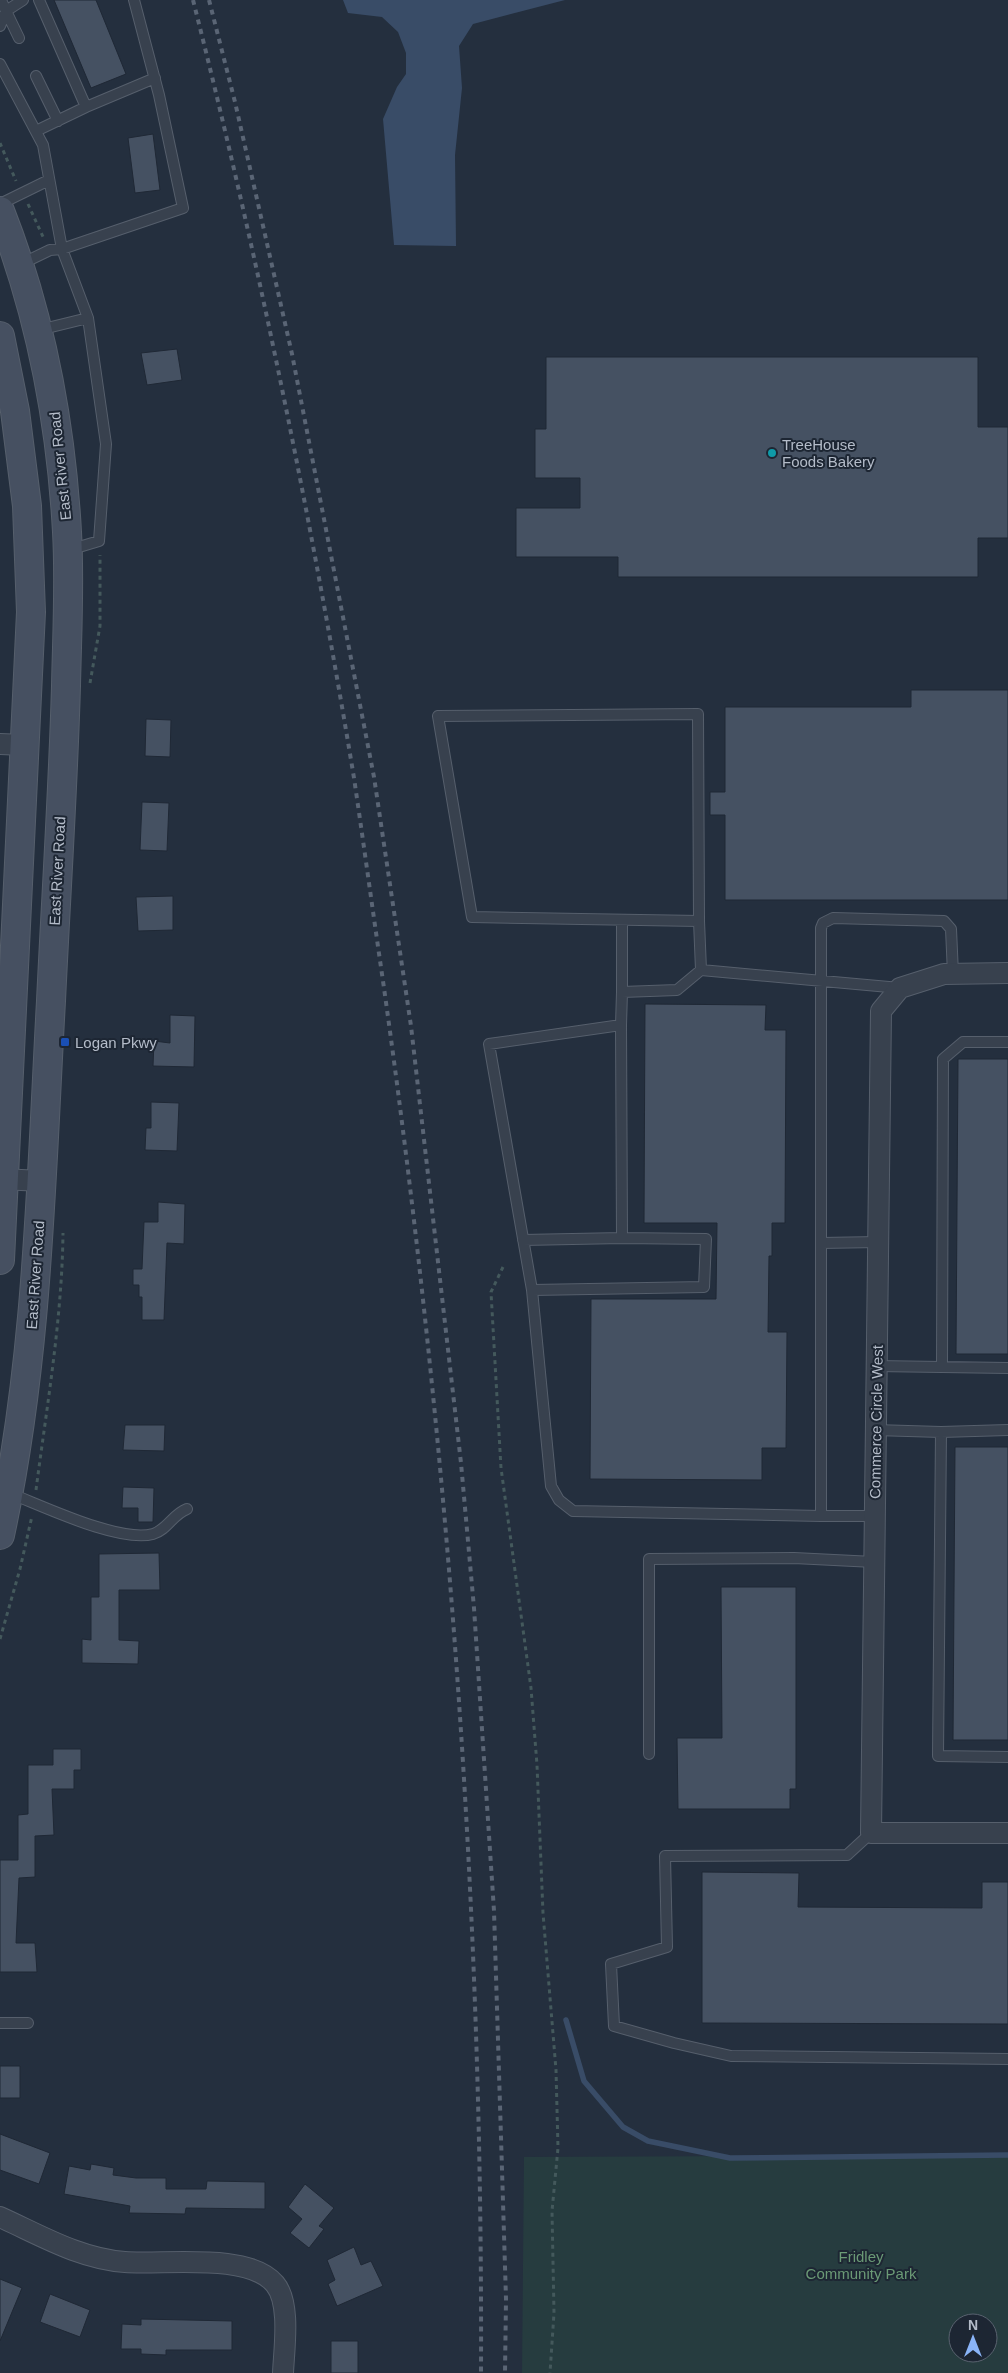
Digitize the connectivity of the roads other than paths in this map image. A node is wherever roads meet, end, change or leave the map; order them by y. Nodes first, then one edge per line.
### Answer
1 (1, 0) edge
2 (23, 0) edge
3 (39, 0) edge
4 (134, 0) edge
5 (6, 11) junction
6 (0, 26) edge
7 (19, 38) dead end
8 (0, 64) edge
9 (36, 76) dead end
10 (155, 78) junction
11 (86, 107) junction
12 (58, 121) junction
13 (36, 131) junction
14 (49, 180) junction
15 (0, 204) edge
16 (0, 211) edge
17 (62, 249) junction
18 (20, 265) junction
19 (88, 318) junction
20 (37, 330) junction
21 (0, 336) edge
22 (68, 550) junction
23 (12, 744) edge
24 (8, 895) edge
25 (622, 920) junction
26 (699, 921) junction
27 (701, 970) junction
28 (1008, 973) edge
29 (953, 974) junction
30 (821, 981) junction
31 (900, 988) junction
32 (622, 992) junction
33 (621, 1025) junction
34 (1008, 1042) edge
35 (2, 1180) edge
36 (42, 1182) junction
37 (622, 1238) junction
38 (523, 1240) junction
39 (878, 1242) junction
40 (821, 1243) junction
41 (0, 1260) edge
42 (532, 1290) junction
43 (876, 1366) junction
44 (942, 1367) junction
45 (1008, 1368) edge
46 (876, 1430) junction
47 (1008, 1430) edge
48 (941, 1432) junction
49 (8, 1492) junction
50 (187, 1509) dead end
51 (821, 1516) junction
52 (875, 1516) junction
53 (0, 1536) edge
54 (874, 1562) junction
55 (649, 1754) dead end
56 (1008, 1757) edge
57 (871, 1833) junction
58 (1008, 1833) edge
59 (0, 2023) edge
60 (28, 2023) dead end
61 (1008, 2059) edge
62 (0, 2217) edge
63 (283, 2373) edge

1 - 5 lane
2 - 5 lane
3 - 11 lane
4 - 10 lane
5 - 6 lane
5 - 7 lane
8 - 13 lane
9 - 12 lane
10 - 11 lane
10 - 17 lane
11 - 12 lane
12 - 13 lane
13 - 14 lane
14 - 15 lane
14 - 17 lane
16 - 18 main road, East River Road
17 - 18 lane
17 - 19 lane
18 - 20 main road, East River Road
19 - 20 lane
19 - 22 lane
20 - 22 main road, East River Road
21 - 23 main road
22 - 36 main road, East River Road
23 - 24 main road
24 - 35 main road
25 - 26 lane
25 - 26 lane
25 - 32 lane
26 - 27 lane
27 - 30 lane
27 - 32 lane
28 - 29 street
29 - 30 lane
29 - 31 street
30 - 31 lane
30 - 40 lane
31 - 39 street, Commerce Circle West
32 - 33 lane
33 - 37 lane
33 - 38 lane
34 - 44 lane
35 - 36 street
35 - 41 main road
36 - 49 main road, East River Road
37 - 38 lane
37 - 42 lane
38 - 42 lane
39 - 40 lane
39 - 43 street, Commerce Circle West
40 - 51 lane
42 - 51 lane
43 - 44 lane
43 - 46 street, Commerce Circle West
44 - 45 lane
46 - 48 lane
46 - 52 street, Commerce Circle West
47 - 48 lane
48 - 56 lane
49 - 50 lane
49 - 53 main road, East River Road
51 - 52 lane
52 - 54 street, Commerce Circle West
54 - 55 lane
54 - 57 street, Commerce Circle West
57 - 58 street
57 - 61 lane
59 - 60 lane
62 - 63 street

